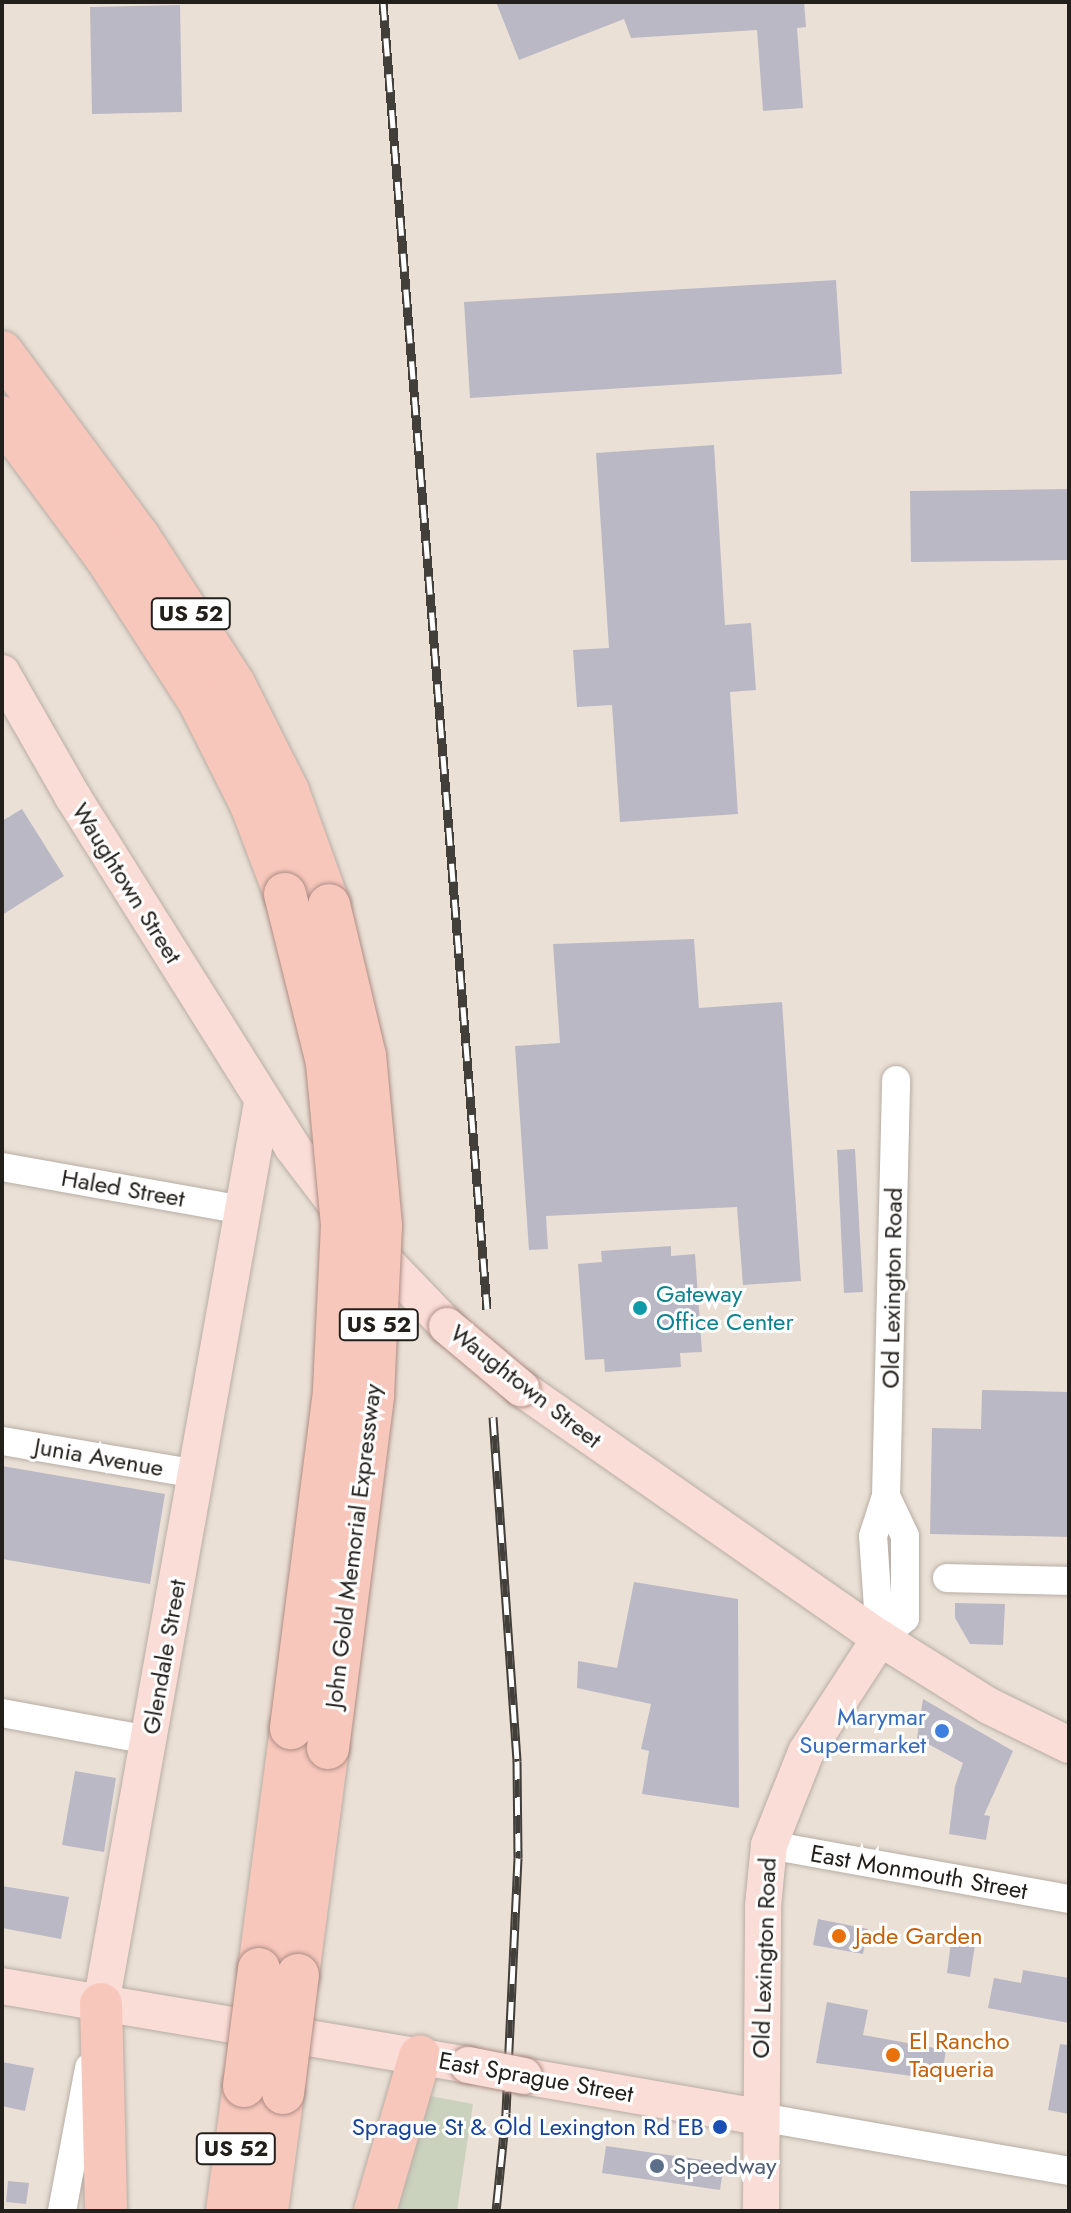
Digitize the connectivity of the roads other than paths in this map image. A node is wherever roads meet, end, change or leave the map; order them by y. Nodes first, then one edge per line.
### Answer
1 (2, 352) edge
2 (2, 417) edge
3 (2, 673) edge
4 (896, 1080) dead end
5 (262, 1103) junction
6 (2, 1167) edge
7 (243, 1210) junction
8 (2, 1441) edge
9 (197, 1474) junction
10 (947, 1578) dead end
11 (1069, 1581) edge
12 (880, 1638) junction
13 (2, 1713) edge
14 (149, 1740) junction
15 (1069, 1745) edge
16 (769, 1845) junction
17 (1069, 1899) edge
18 (279, 1972) junction
19 (2, 1986) edge
20 (101, 2004) junction
21 (420, 2056) junction
22 (263, 2089) junction
23 (760, 2117) junction
24 (1069, 2171) edge
25 (62, 2211) edge
26 (106, 2211) edge
27 (227, 2211) edge
28 (267, 2211) edge
29 (375, 2211) edge
30 (761, 2211) edge

1 - 18 highway, John Gold Memorial Expressway / US 52, bridge
2 - 18 highway, John Gold Memorial Expressway / US 52, bridge
3 - 5 main road, Waughtown Street
4 - 12 street, Old Lexington Road
5 - 7 main road, Glendale Street
5 - 12 main road, Waughtown Street, bridge
6 - 7 street, Haled Street
7 - 9 main road, Glendale Street
8 - 9 street, Junia Avenue
9 - 14 main road, Glendale Street
10 - 11 street
12 - 15 main road, Waughtown Street
12 - 16 main road, Old Lexington Road
13 - 14 street
14 - 20 main road, Glendale Street
16 - 17 street, East Monmouth Street
16 - 23 main road, Old Lexington Road
18 - 22 highway, John Gold Memorial Expressway / US 52, bridge
19 - 20 main road, East Sprague Street
20 - 21 main road, East Sprague Street
20 - 25 street, Glendale Street
20 - 26 highway
21 - 23 main road, East Sprague Street, bridge
21 - 29 highway
22 - 27 highway, John Gold Memorial Expressway / US 52
22 - 28 highway, John Gold Memorial Expressway / US 52
23 - 24 street, East Sprague Street
23 - 30 main road, Old Lexington Road

